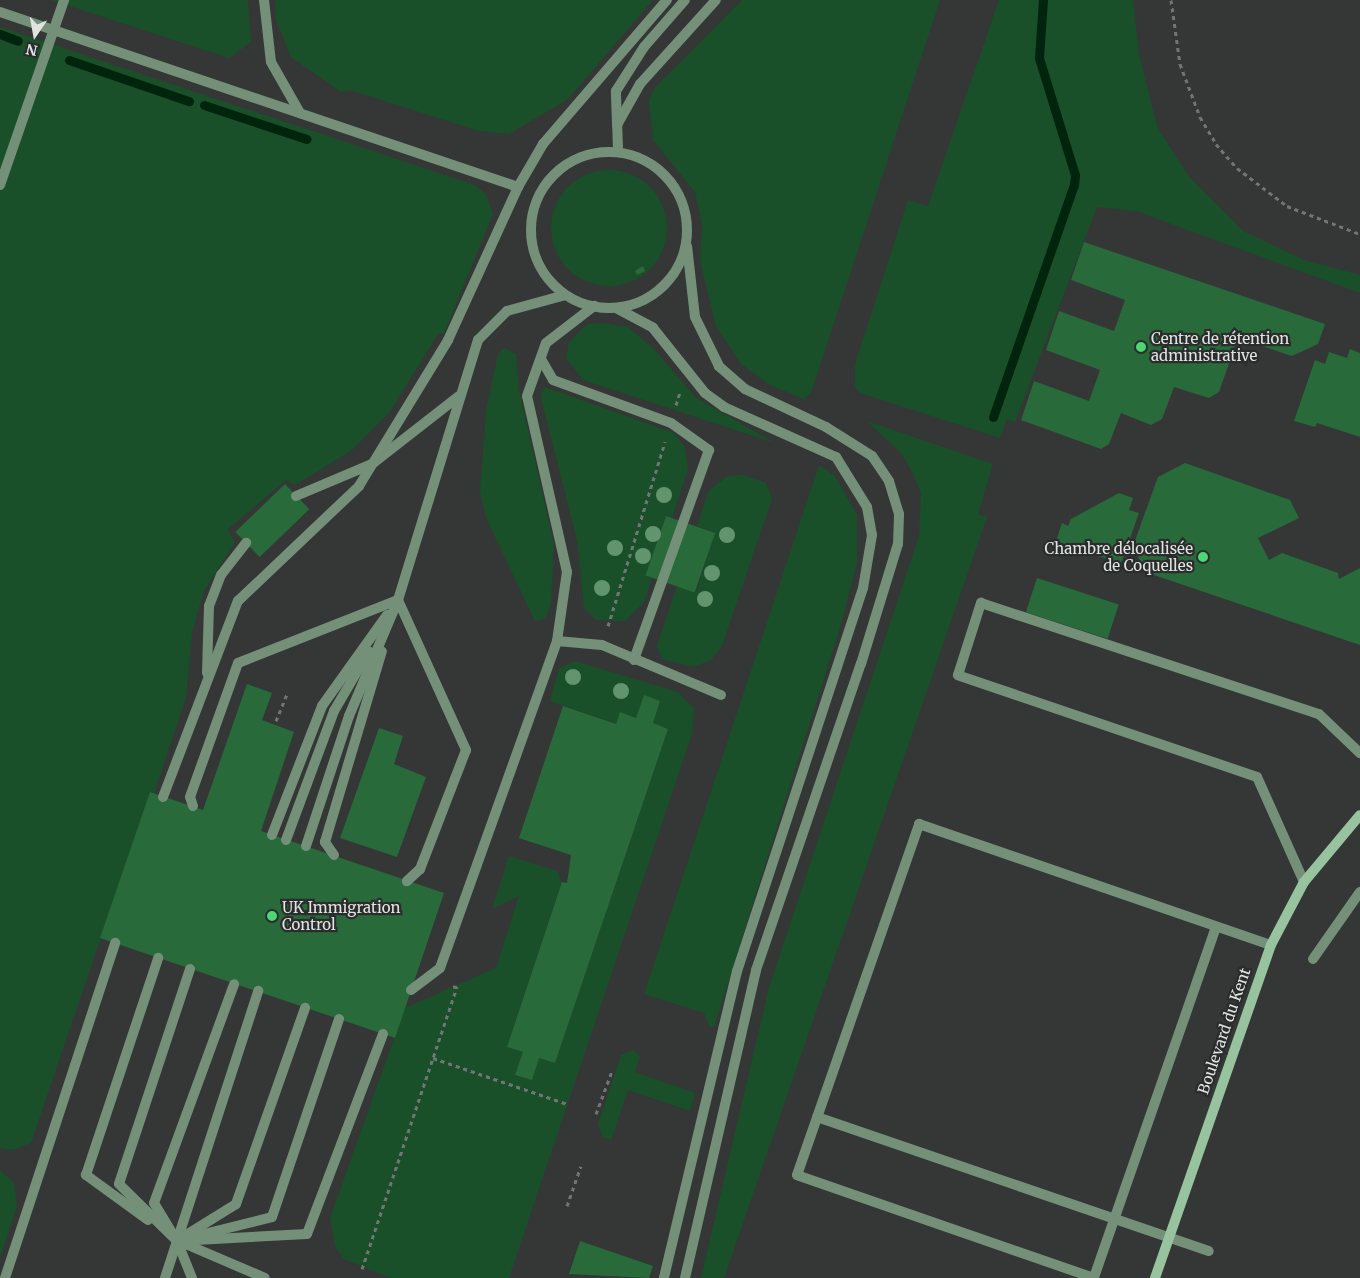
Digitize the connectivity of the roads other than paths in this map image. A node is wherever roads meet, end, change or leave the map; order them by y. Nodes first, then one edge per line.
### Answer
1 (64, 0) edge
2 (264, 0) edge
3 (667, 0) edge
4 (677, 0) edge
5 (685, 0) edge
6 (716, 0) edge
7 (0, 12) edge
8 (54, 30) junction
9 (635, 38) junction
10 (644, 48) junction
11 (300, 113) junction
12 (616, 125) junction
13 (618, 149) junction
14 (0, 185) edge
15 (518, 187) junction
16 (687, 246) junction
17 (565, 295) junction
18 (594, 306) junction
19 (618, 309) junction
20 (541, 359) junction
21 (459, 396) junction
22 (372, 464) junction
23 (296, 496) dead end
24 (246, 543) dead end
25 (398, 600) junction
26 (557, 641) junction
27 (634, 660) junction
28 (207, 678) junction
29 (721, 695) dead end
30 (1360, 753) edge
31 (163, 797) dead end
32 (193, 806) dead end
33 (1360, 815) edge
34 (272, 835) dead end
35 (286, 840) dead end
36 (306, 846) dead end
37 (334, 855) dead end
38 (407, 881) dead end
39 (1304, 882) junction
40 (1360, 892) edge
41 (1216, 927) junction
42 (115, 943) dead end
43 (1271, 946) junction
44 (158, 958) dead end
45 (1314, 959) dead end
46 (190, 969) dead end
47 (234, 984) dead end
48 (411, 990) dead end
49 (258, 991) dead end
50 (305, 1008) dead end
51 (339, 1019) dead end
52 (383, 1034) dead end
53 (817, 1118) junction
54 (1116, 1217) junction
55 (1169, 1235) junction
56 (177, 1241) junction
57 (1209, 1251) dead end
58 (5, 1278) edge
59 (165, 1278) edge
60 (192, 1278) edge
61 (265, 1278) edge
62 (664, 1278) edge
63 (685, 1278) edge
64 (1155, 1278) edge

1 - 8 lane
2 - 11 lane
3 - 9 lane
4 - 9 lane
4 - 10 lane
5 - 10 lane
6 - 12 lane
7 - 8 lane
8 - 11 lane
8 - 14 lane
9 - 15 lane
10 - 12 lane
11 - 15 lane
12 - 13 lane
13 - 16 lane
13 - 17 lane
15 - 22 lane
16 - 19 lane
16 - 63 lane
17 - 18 lane
17 - 21 lane
18 - 19 lane
18 - 20 lane
19 - 62 lane
20 - 26 lane
20 - 27 lane
21 - 22 lane
21 - 25 lane
22 - 23 lane
22 - 28 lane
24 - 28 lane
25 - 32 lane
25 - 34 lane
25 - 35 lane
25 - 36 lane
25 - 37 lane
25 - 38 lane
26 - 27 lane
26 - 48 lane
27 - 29 lane
28 - 31 lane
30 - 39 lane
33 - 39 street, Boulevard du Kent
39 - 43 street, Boulevard du Kent
40 - 45 lane
41 - 43 lane
41 - 53 lane
41 - 54 lane
42 - 58 lane
43 - 55 street, Boulevard du Kent
44 - 56 lane
46 - 56 lane
47 - 56 lane
49 - 56 lane
50 - 56 lane
51 - 56 lane
52 - 56 lane
53 - 54 lane
53 - 54 lane
54 - 55 lane
55 - 57 lane
55 - 64 street, Boulevard du Kent
56 - 59 lane
56 - 60 lane
56 - 61 lane

